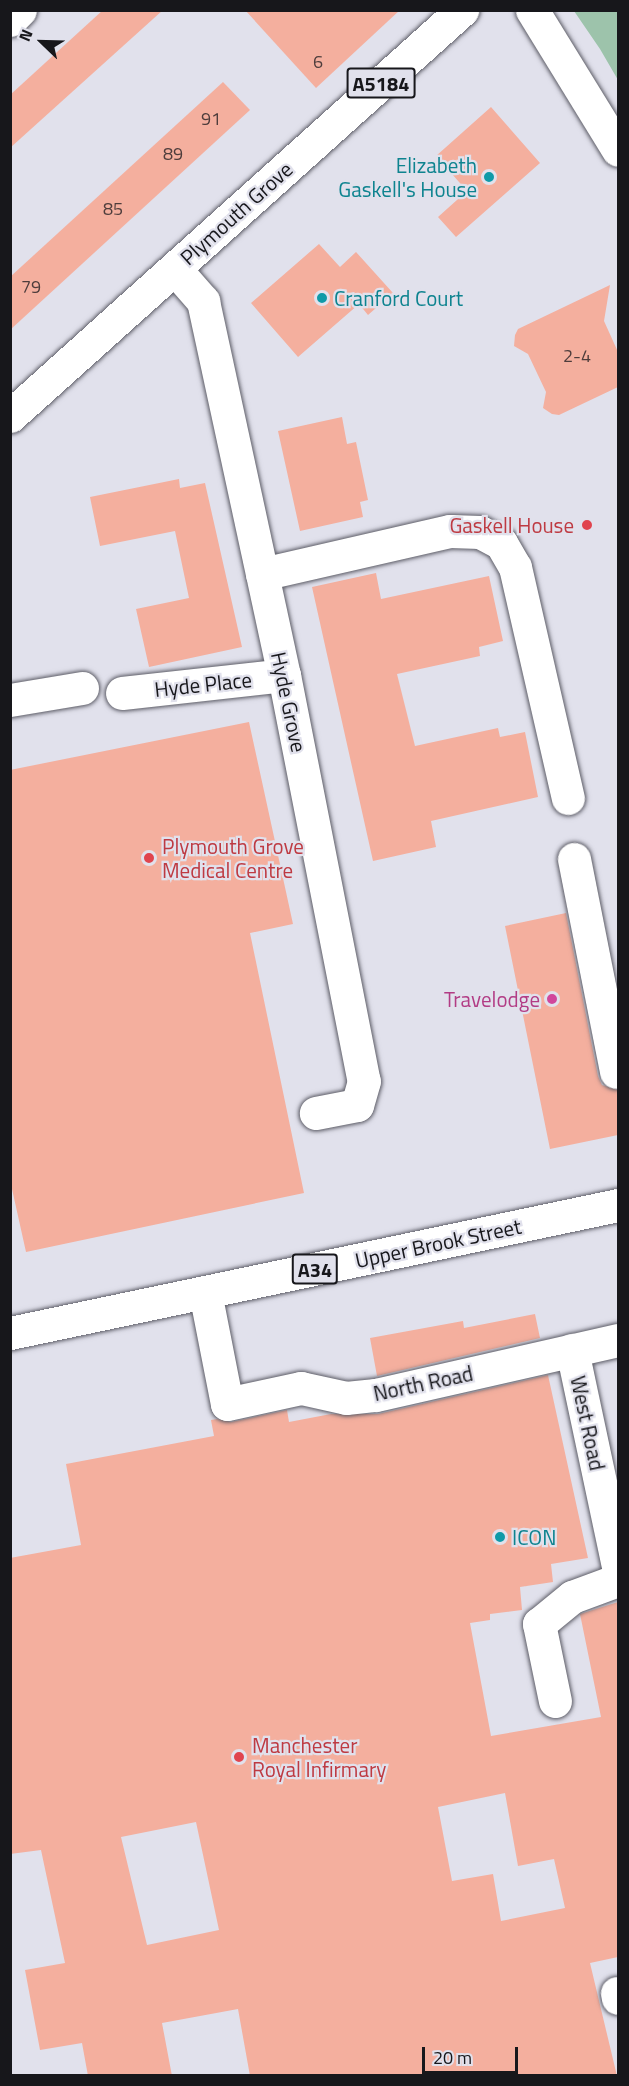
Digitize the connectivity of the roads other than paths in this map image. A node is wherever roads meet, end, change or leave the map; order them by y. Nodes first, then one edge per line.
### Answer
1 (20, 10) edge
2 (462, 10) edge
3 (532, 10) edge
4 (10, 20) edge
5 (618, 150) edge
6 (175, 269) junction
7 (10, 416) edge
8 (262, 574) junction
9 (284, 675) junction
10 (82, 688) dead end
11 (122, 693) dead end
12 (10, 700) edge
13 (568, 798) dead end
14 (574, 859) dead end
15 (616, 1072) dead end
16 (316, 1113) dead end
17 (618, 1205) edge
18 (205, 1292) junction
19 (10, 1333) edge
20 (618, 1340) edge
21 (572, 1350) junction
22 (618, 1566) edge
23 (618, 1580) edge
24 (555, 1701) dead end

1 - 4 main road
2 - 6 main road, Plymouth Grove / A5184
3 - 5 main road
6 - 7 main road, Plymouth Grove / A5184
6 - 8 main road, Hyde Grove
8 - 9 main road, Hyde Grove
8 - 13 main road
9 - 11 main road, Hyde Place
9 - 16 main road, Hyde Grove
10 - 12 main road
14 - 15 main road
17 - 18 main road, Upper Brook Street / A34
18 - 19 main road, Upper Brook Street / A34
18 - 21 main road, North Road
20 - 21 main road, North Road
21 - 22 main road, West Road
23 - 24 main road

